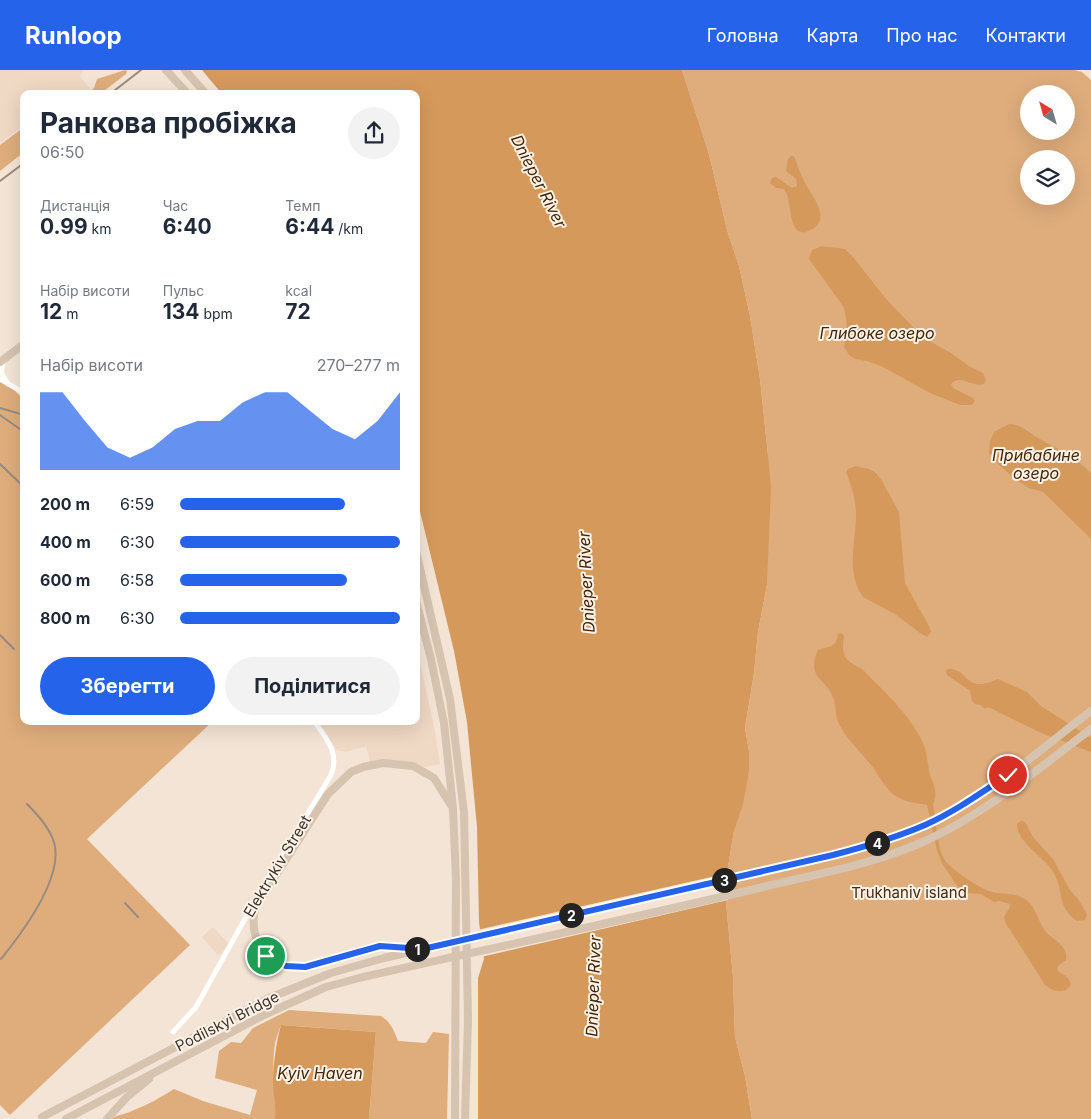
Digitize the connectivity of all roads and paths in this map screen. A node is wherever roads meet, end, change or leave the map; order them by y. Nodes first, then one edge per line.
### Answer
1 (166, 70) edge
2 (185, 70) edge
3 (178, 90) edge
4 (184, 90) edge
5 (202, 90) edge
6 (20, 347) edge
7 (2, 361) edge
8 (0, 379) edge
9 (8, 384) junction
10 (20, 391) edge
11 (420, 568) edge
12 (420, 617) edge
13 (1091, 711) edge
14 (317, 725) edge
15 (1091, 729) edge
16 (453, 808) junction
17 (423, 949) junction
18 (173, 1032) dead end
19 (172, 1063) junction
20 (42, 1118) dead end
21 (66, 1119) edge
22 (107, 1119) edge
23 (455, 1119) edge
24 (465, 1119) edge

1 - 3 main road
1 - 4 main road
2 - 5 main road
6 - 7 main road
7 - 9 street
8 - 9 street
9 - 10 street
11 - 24 main road
12 - 16 main road
13 - 17 main road, Podilskyi Bridge
14 - 18 street, Elektrykiv Street
15 - 19 main road, Podilskyi Bridge
16 - 17 main road
16 - 23 main road
17 - 20 main road, Podilskyi Bridge
19 - 21 main road, Podilskyi Bridge
19 - 22 main road, Podilskyi Bridge

